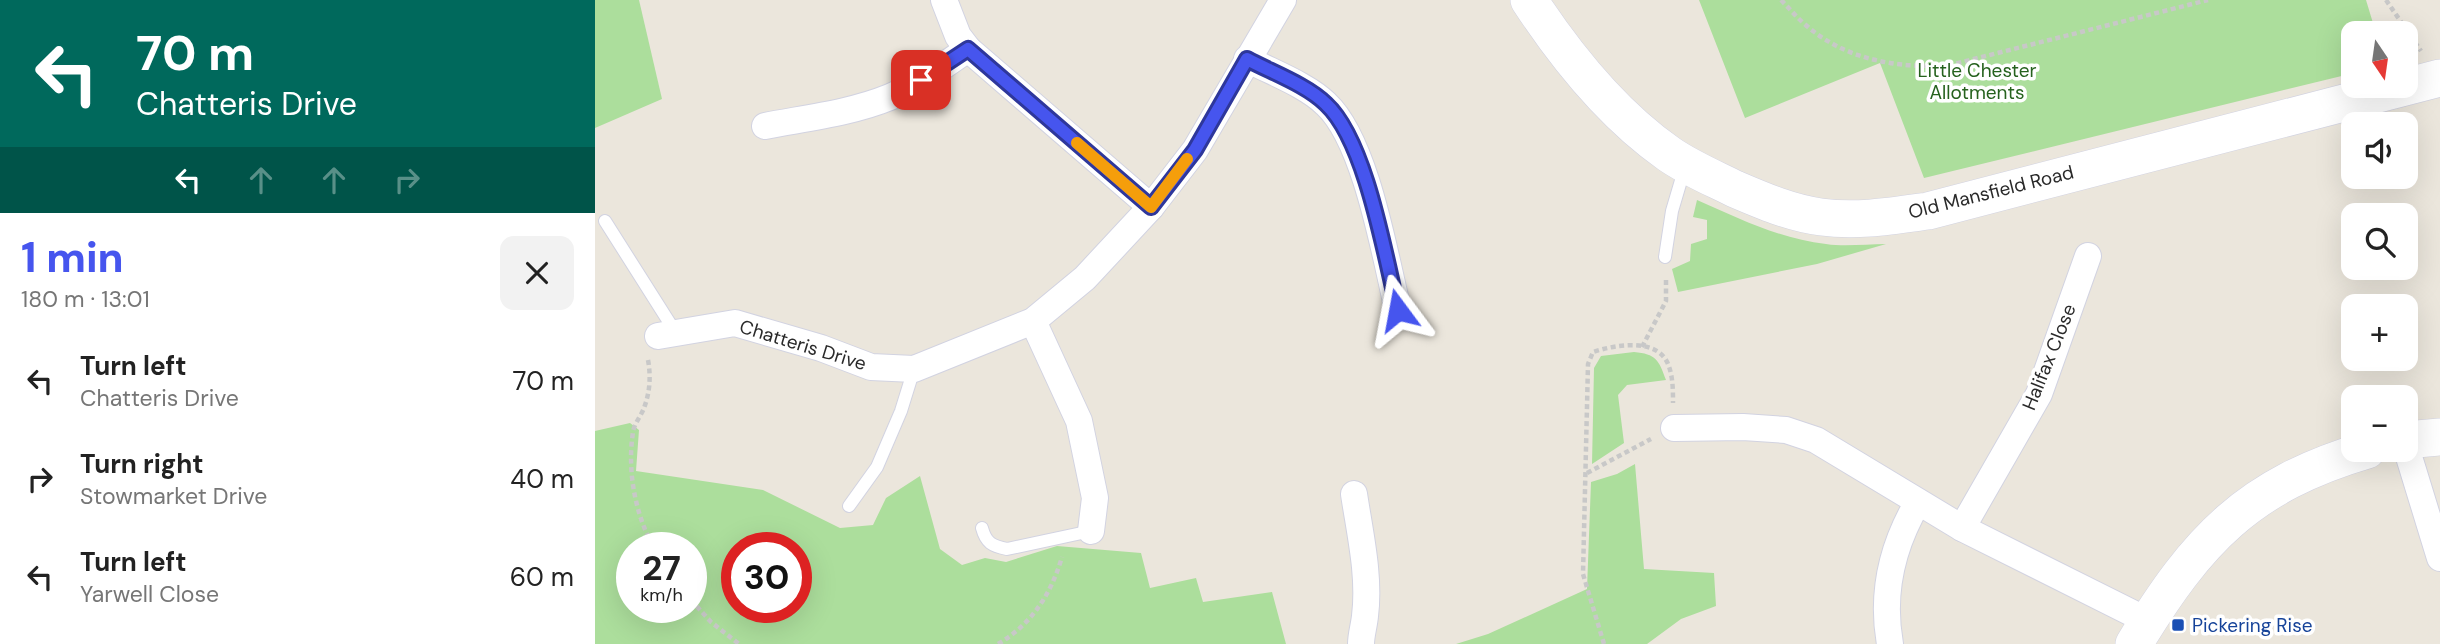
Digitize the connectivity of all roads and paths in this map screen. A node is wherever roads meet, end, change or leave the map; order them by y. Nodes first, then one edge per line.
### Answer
1 (944, 0) edge
2 (1283, 0) edge
3 (1529, 0) edge
4 (1781, 0) edge
5 (2208, 0) edge
6 (2386, 0) edge
7 (968, 49) junction
8 (1247, 59) junction
9 (2439, 78) edge
10 (765, 126) dead end
11 (1686, 164) junction
12 (1151, 207) junction
13 (605, 221) dead end
14 (2088, 256) dead end
15 (1665, 257) joint
16 (1398, 310) dead end
17 (1033, 321) junction
18 (667, 335) junction
19 (1642, 347) junction
20 (914, 369) junction
21 (1674, 428) junction
22 (2440, 437) edge
23 (2418, 439) edge
24 (2341, 457) edge
25 (2411, 462) edge
26 (1587, 473) junction
27 (1354, 494) dead end
28 (1918, 502) junction
29 (849, 506) dead end
30 (982, 528) dead end
31 (1962, 528) junction
32 (647, 532) edge
33 (1079, 533) junction
34 (2440, 558) edge
35 (707, 618) edge
36 (2141, 633) edge
37 (739, 644) edge
38 (998, 644) edge
39 (1361, 644) edge
40 (1604, 644) edge
41 (1890, 644) edge

1 - 7 street
2 - 8 street, Chatteris Drive
3 - 11 street, Old Mansfield Road
4 - 5 path
6 - 9 path
7 - 10 street
7 - 12 street
8 - 12 street, Chatteris Drive
8 - 16 street
9 - 11 street, Old Mansfield Road
11 - 15 lane
12 - 17 street, Chatteris Drive
13 - 18 lane
14 - 31 street, Halifax Close
15 - 19 path
17 - 20 street, Chatteris Drive
17 - 33 street
18 - 20 street, Chatteris Drive
18 - 32 path
19 - 21 path
19 - 26 path
20 - 29 lane
21 - 26 path
21 - 28 street
22 - 23 street
24 - 36 street
25 - 34 street
26 - 40 path
27 - 39 street
28 - 31 street
28 - 41 street
30 - 33 lane
31 - 36 street
33 - 38 path
35 - 37 path

